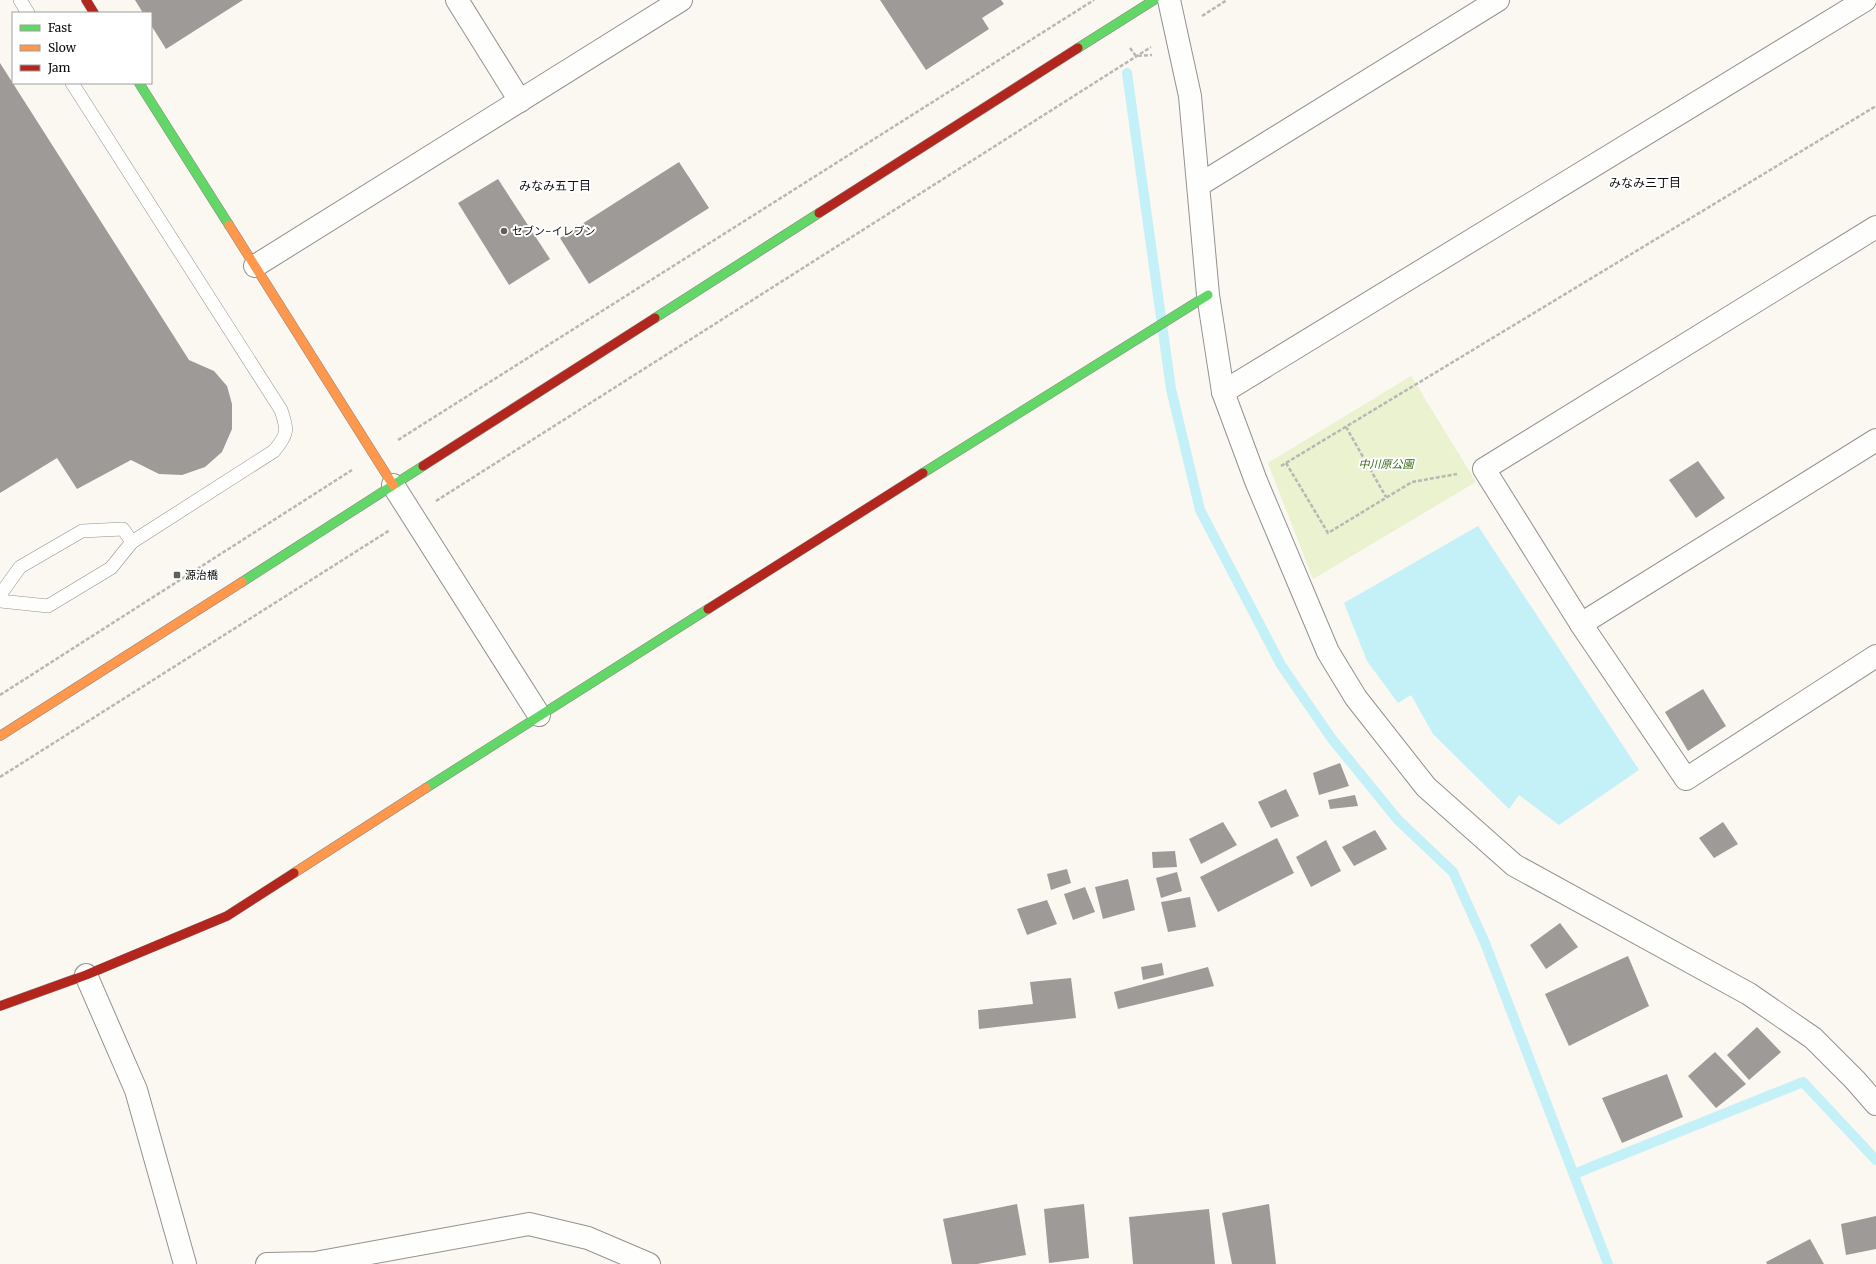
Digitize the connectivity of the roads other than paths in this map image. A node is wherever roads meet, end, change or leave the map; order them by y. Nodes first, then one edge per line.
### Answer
1 (20, 0) edge
2 (86, 0) edge
3 (457, 0) edge
4 (681, 0) edge
5 (1154, 0) edge
6 (1169, 0) edge
7 (1498, 0) edge
8 (1865, 0) edge
9 (27, 12) edge
10 (93, 12) edge
11 (73, 84) edge
12 (140, 84) edge
13 (520, 101) junction
14 (1199, 185) junction
15 (1876, 226) edge
16 (255, 266) junction
17 (1208, 294) junction
18 (1223, 392) junction
19 (1876, 440) edge
20 (393, 485) junction
21 (132, 542) junction
22 (0, 595) edge
23 (0, 601) edge
24 (1581, 624) junction
25 (1876, 656) edge
26 (539, 715) junction
27 (0, 736) edge
28 (86, 975) junction
29 (0, 1006) edge
30 (1876, 1104) edge
31 (185, 1264) edge
32 (267, 1264) edge
33 (649, 1264) edge

1 - 9 lane
2 - 10 street
3 - 13 street
4 - 13 street
5 - 20 street
6 - 14 street
7 - 14 street
8 - 18 street
11 - 21 lane
12 - 16 street
13 - 16 street
14 - 17 street
15 - 24 street
16 - 20 street
17 - 18 street
17 - 26 street
18 - 30 street
19 - 24 street
20 - 26 street
20 - 27 street
21 - 22 lane
21 - 23 lane
24 - 25 street
26 - 28 street
28 - 29 street
28 - 31 street
32 - 33 street

